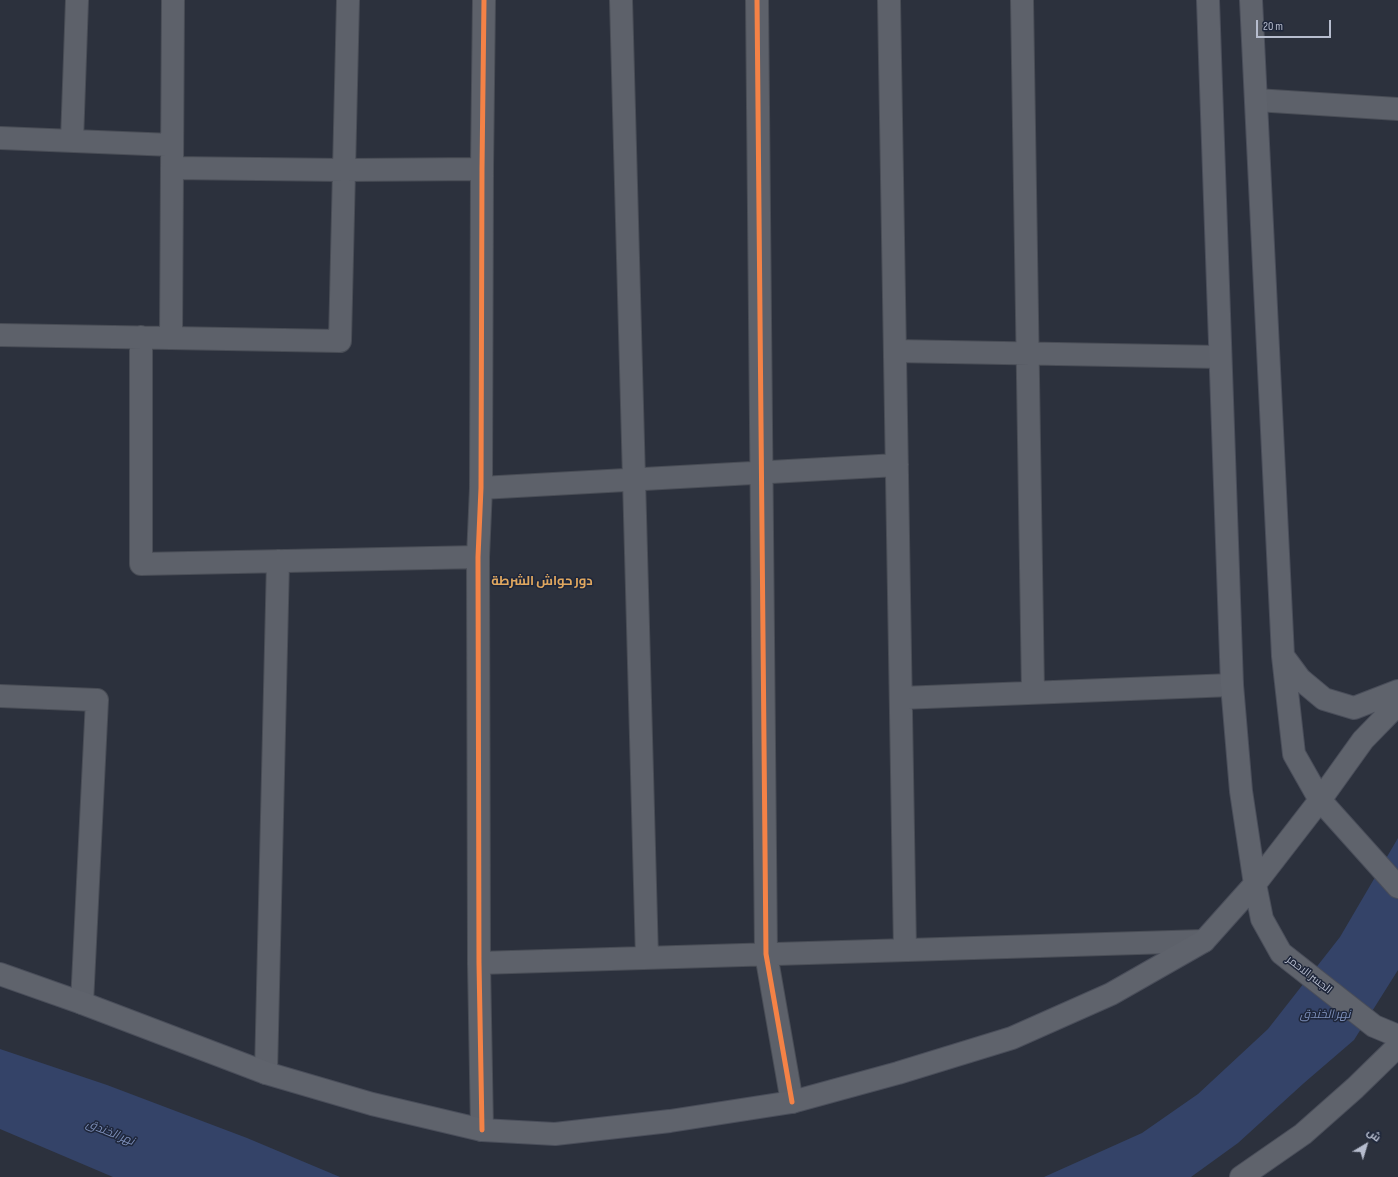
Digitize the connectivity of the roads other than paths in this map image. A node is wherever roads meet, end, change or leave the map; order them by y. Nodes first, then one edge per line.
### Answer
1 (77, 0) edge
2 (173, 0) edge
3 (348, 0) edge
4 (484, 0) edge
5 (620, 0) edge
6 (758, 0) edge
7 (889, 0) edge
8 (1022, 0) edge
9 (1208, 0) edge
10 (1251, 0) edge
11 (1256, 100) junction
12 (1398, 109) edge
13 (0, 138) edge
14 (72, 141) junction
15 (172, 145) junction
16 (172, 168) junction
17 (482, 169) junction
18 (344, 170) junction
19 (0, 335) edge
20 (141, 337) junction
21 (171, 338) junction
22 (895, 352) junction
23 (1028, 354) junction
24 (1220, 357) junction
25 (897, 464) junction
26 (762, 472) junction
27 (634, 479) junction
28 (481, 488) junction
29 (478, 557) junction
30 (278, 561) junction
31 (1283, 656) junction
32 (1232, 684) junction
33 (1398, 690) edge
34 (1033, 692) junction
35 (0, 696) edge
36 (901, 698) junction
37 (1398, 704) edge
38 (1320, 800) junction
39 (1255, 884) junction
40 (1398, 888) edge
41 (1204, 942) junction
42 (905, 950) junction
43 (766, 954) junction
44 (647, 958) junction
45 (479, 963) junction
46 (0, 974) edge
47 (82, 1003) junction
48 (1398, 1036) edge
49 (1398, 1046) edge
50 (266, 1073) junction
51 (792, 1102) junction
52 (482, 1130) junction
53 (1242, 1177) edge

1 - 14 street
2 - 15 street
3 - 18 street
4 - 17 street
5 - 27 street
6 - 26 street
7 - 22 street
8 - 23 street
9 - 24 main road
10 - 11 main road
11 - 12 street
11 - 31 main road
13 - 14 street
14 - 15 street
15 - 16 street
16 - 18 street
16 - 21 street
17 - 18 street
17 - 28 street
18 - 21 street
19 - 20 street
20 - 21 street
20 - 30 street
22 - 23 street
22 - 25 street
23 - 24 street
23 - 34 street
24 - 32 main road
25 - 26 street
25 - 36 street
26 - 27 street
26 - 43 street
27 - 28 street
27 - 44 street
28 - 29 street
29 - 30 street
29 - 45 street
30 - 50 street
31 - 33 main road
31 - 38 main road
32 - 34 street
32 - 39 main road
34 - 36 street
35 - 47 street
36 - 42 street
37 - 38 main road
38 - 39 main road
38 - 40 main road
39 - 41 main road
39 - 48 main road, الجسر الاحمر
41 - 42 street
41 - 51 main road
42 - 43 street
43 - 44 street
43 - 51 street
44 - 45 street
45 - 52 street
46 - 47 main road
47 - 50 main road
49 - 53 main road
50 - 52 main road
51 - 52 main road

